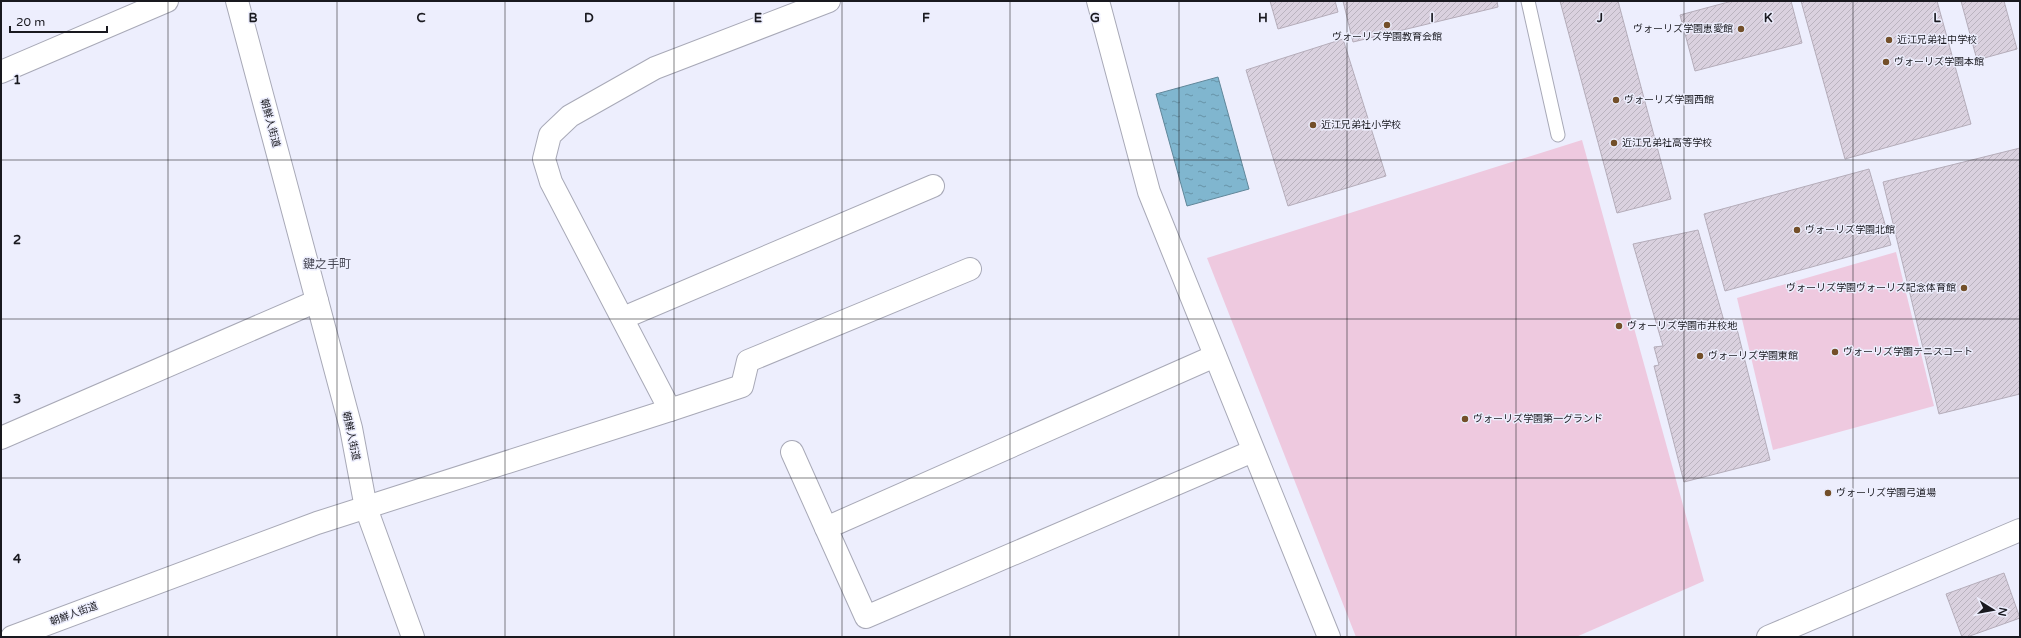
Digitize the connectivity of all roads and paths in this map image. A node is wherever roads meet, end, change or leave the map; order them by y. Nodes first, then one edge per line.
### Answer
1 (167, 1) edge
2 (237, 1) edge
3 (829, 1) edge
4 (1098, 1) edge
5 (1528, 1) edge
6 (1, 72) edge
7 (1558, 135) dead end
8 (933, 186) dead end
9 (970, 269) dead end
10 (317, 301) junction
11 (623, 318) junction
12 (1215, 356) junction
13 (670, 410) junction
14 (1, 438) edge
15 (1253, 451) junction
16 (792, 452) dead end
17 (366, 508) junction
18 (826, 528) junction
19 (2020, 530) edge
20 (12, 637) edge
21 (413, 637) edge
22 (1329, 637) edge
23 (1768, 637) edge

1 - 6 street
2 - 10 street, 朝鮮人街道
3 - 11 street
4 - 12 street
5 - 7 lane
8 - 11 street
9 - 13 street
10 - 14 street
10 - 17 street, 朝鮮人街道
11 - 13 street
12 - 15 street
12 - 18 street
13 - 17 street
15 - 18 street
15 - 22 street
16 - 18 street
17 - 20 street, 朝鮮人街道
17 - 21 street
19 - 23 street

